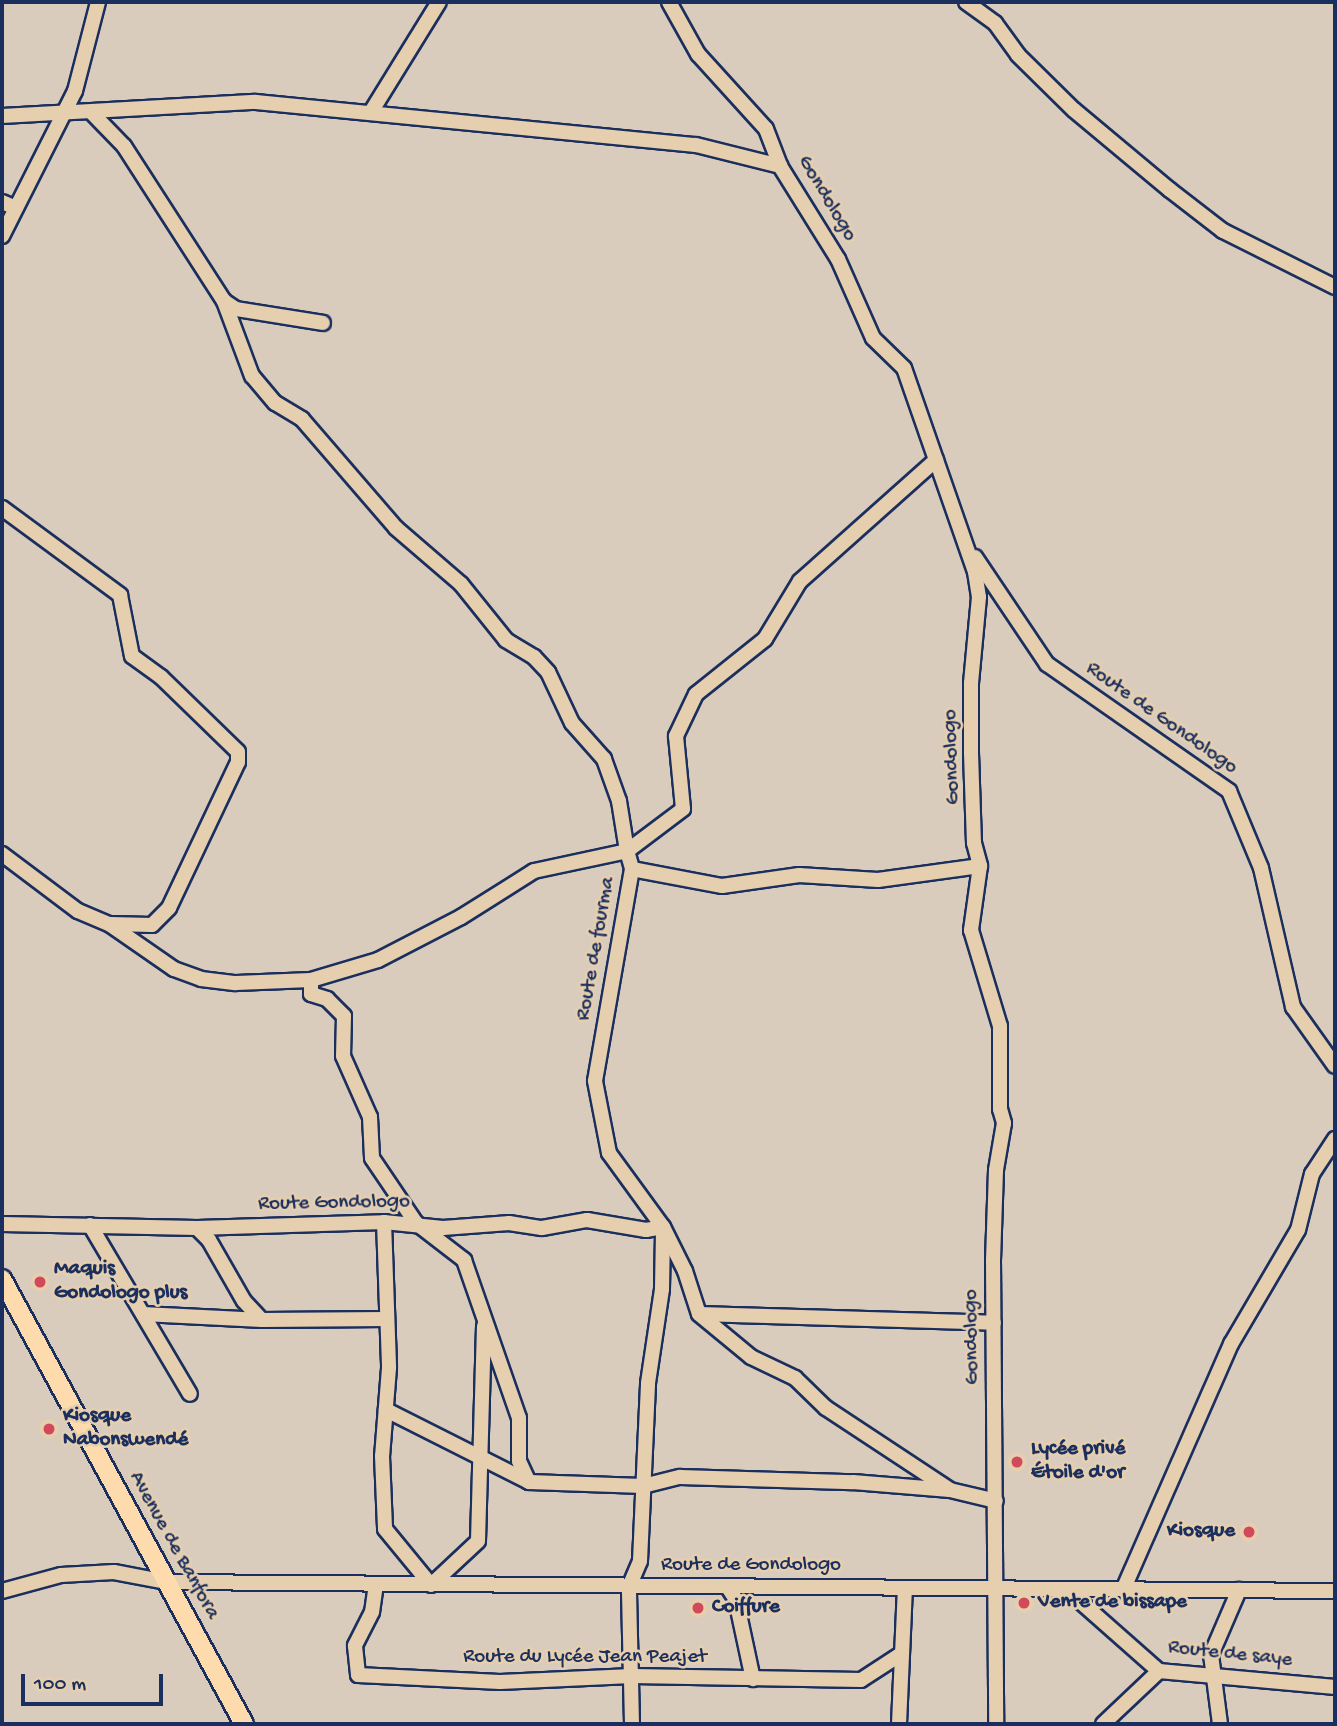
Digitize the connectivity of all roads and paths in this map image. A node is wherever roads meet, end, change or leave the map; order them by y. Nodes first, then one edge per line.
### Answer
1 (98, 2) edge
2 (439, 2) edge
3 (669, 2) edge
4 (966, 2) edge
5 (91, 112) junction
6 (371, 112) junction
7 (63, 115) junction
8 (2, 116) edge
9 (780, 166) junction
10 (2, 202) edge
11 (16, 208) junction
12 (2, 236) edge
13 (1335, 287) edge
14 (224, 301) junction
15 (323, 323) dead end
16 (936, 460) junction
17 (2, 508) edge
18 (966, 544) junction
19 (627, 851) junction
20 (2, 853) edge
21 (980, 866) junction
22 (632, 869) junction
23 (109, 924) junction
24 (312, 980) junction
25 (1335, 1066) edge
26 (1335, 1139) edge
27 (384, 1222) junction
28 (416, 1223) junction
29 (2, 1224) edge
30 (90, 1224) junction
31 (663, 1227) junction
32 (197, 1228) junction
33 (2, 1279) edge
34 (143, 1314) junction
35 (699, 1314) junction
36 (484, 1318) junction
37 (387, 1319) junction
38 (262, 1320) junction
39 (994, 1322) junction
40 (190, 1394) dead end
41 (386, 1410) junction
42 (481, 1460) junction
43 (529, 1482) junction
44 (643, 1486) junction
45 (950, 1490) junction
46 (996, 1501) junction
47 (167, 1582) junction
48 (376, 1584) junction
49 (431, 1585) junction
50 (727, 1586) junction
51 (629, 1587) junction
52 (905, 1588) junction
53 (994, 1589) junction
54 (1067, 1590) junction
55 (1123, 1590) junction
56 (1239, 1590) junction
57 (2, 1591) edge
58 (1335, 1591) edge
59 (901, 1654) junction
60 (1158, 1671) junction
61 (1214, 1675) junction
62 (632, 1676) junction
63 (753, 1679) junction
64 (1335, 1687) edge
65 (244, 1724) edge
66 (632, 1724) edge
67 (899, 1724) edge
68 (996, 1724) edge
69 (1103, 1724) edge
70 (1220, 1724) edge

1 - 7 street
2 - 6 street
3 - 9 street, Gondologo
4 - 13 street
5 - 6 street
5 - 7 street
5 - 14 street
6 - 9 street
7 - 8 street
7 - 11 street
9 - 16 street, Gondologo
10 - 11 street
11 - 12 street
14 - 15 street
14 - 19 street
16 - 18 street, Gondologo
16 - 19 street, Route de fourma
17 - 23 street
18 - 21 street, Gondologo
18 - 25 street, Route de Gondologo
19 - 22 street, Route de fourma
19 - 24 street
20 - 23 street
21 - 22 street
21 - 39 street, Gondologo
22 - 31 street, Route de fourma
23 - 24 street
24 - 28 street
26 - 55 street
27 - 28 street, Route Gondologo
27 - 32 street, Route Gondologo
27 - 37 street
28 - 31 street, Route Gondologo
28 - 36 street
29 - 30 street, Route Gondologo
30 - 32 street, Route Gondologo
30 - 34 street
31 - 35 street, Route de fourma
31 - 44 street
32 - 38 street
33 - 47 main road, Avenue de Banfora
34 - 38 street
34 - 40 street
35 - 39 street
35 - 45 street
36 - 42 street
36 - 43 street
37 - 38 street
37 - 41 street
39 - 46 street, Gondologo
41 - 42 street
41 - 49 street
42 - 43 street
42 - 49 street
43 - 44 street
44 - 45 street
44 - 51 street
45 - 46 street
46 - 53 street, Gondologo
47 - 48 street, Route de Gondologo
47 - 57 street, Route de Gondologo
47 - 65 main road, Avenue de Banfora
48 - 49 street, Route de Gondologo
48 - 62 street, Route du Lycée Jean Peajet
49 - 51 street, Route de Gondologo
50 - 51 street, Route de Gondologo
50 - 52 street, Route de Gondologo
50 - 63 street
51 - 62 street
52 - 53 street, Route de Gondologo
52 - 59 street
53 - 54 street, Route de Gondologo
53 - 68 street, Gondologo
54 - 55 street, Route de Gondologo
54 - 60 street, Route de saye
55 - 56 street, Route de Gondologo
56 - 58 street, Route de Gondologo
56 - 61 street
59 - 63 street, Route du Lycée Jean Peajet
59 - 67 street
60 - 61 street, Route de saye
60 - 69 street
61 - 64 street, Route de saye
61 - 70 street
62 - 63 street, Route du Lycée Jean Peajet
62 - 66 street

